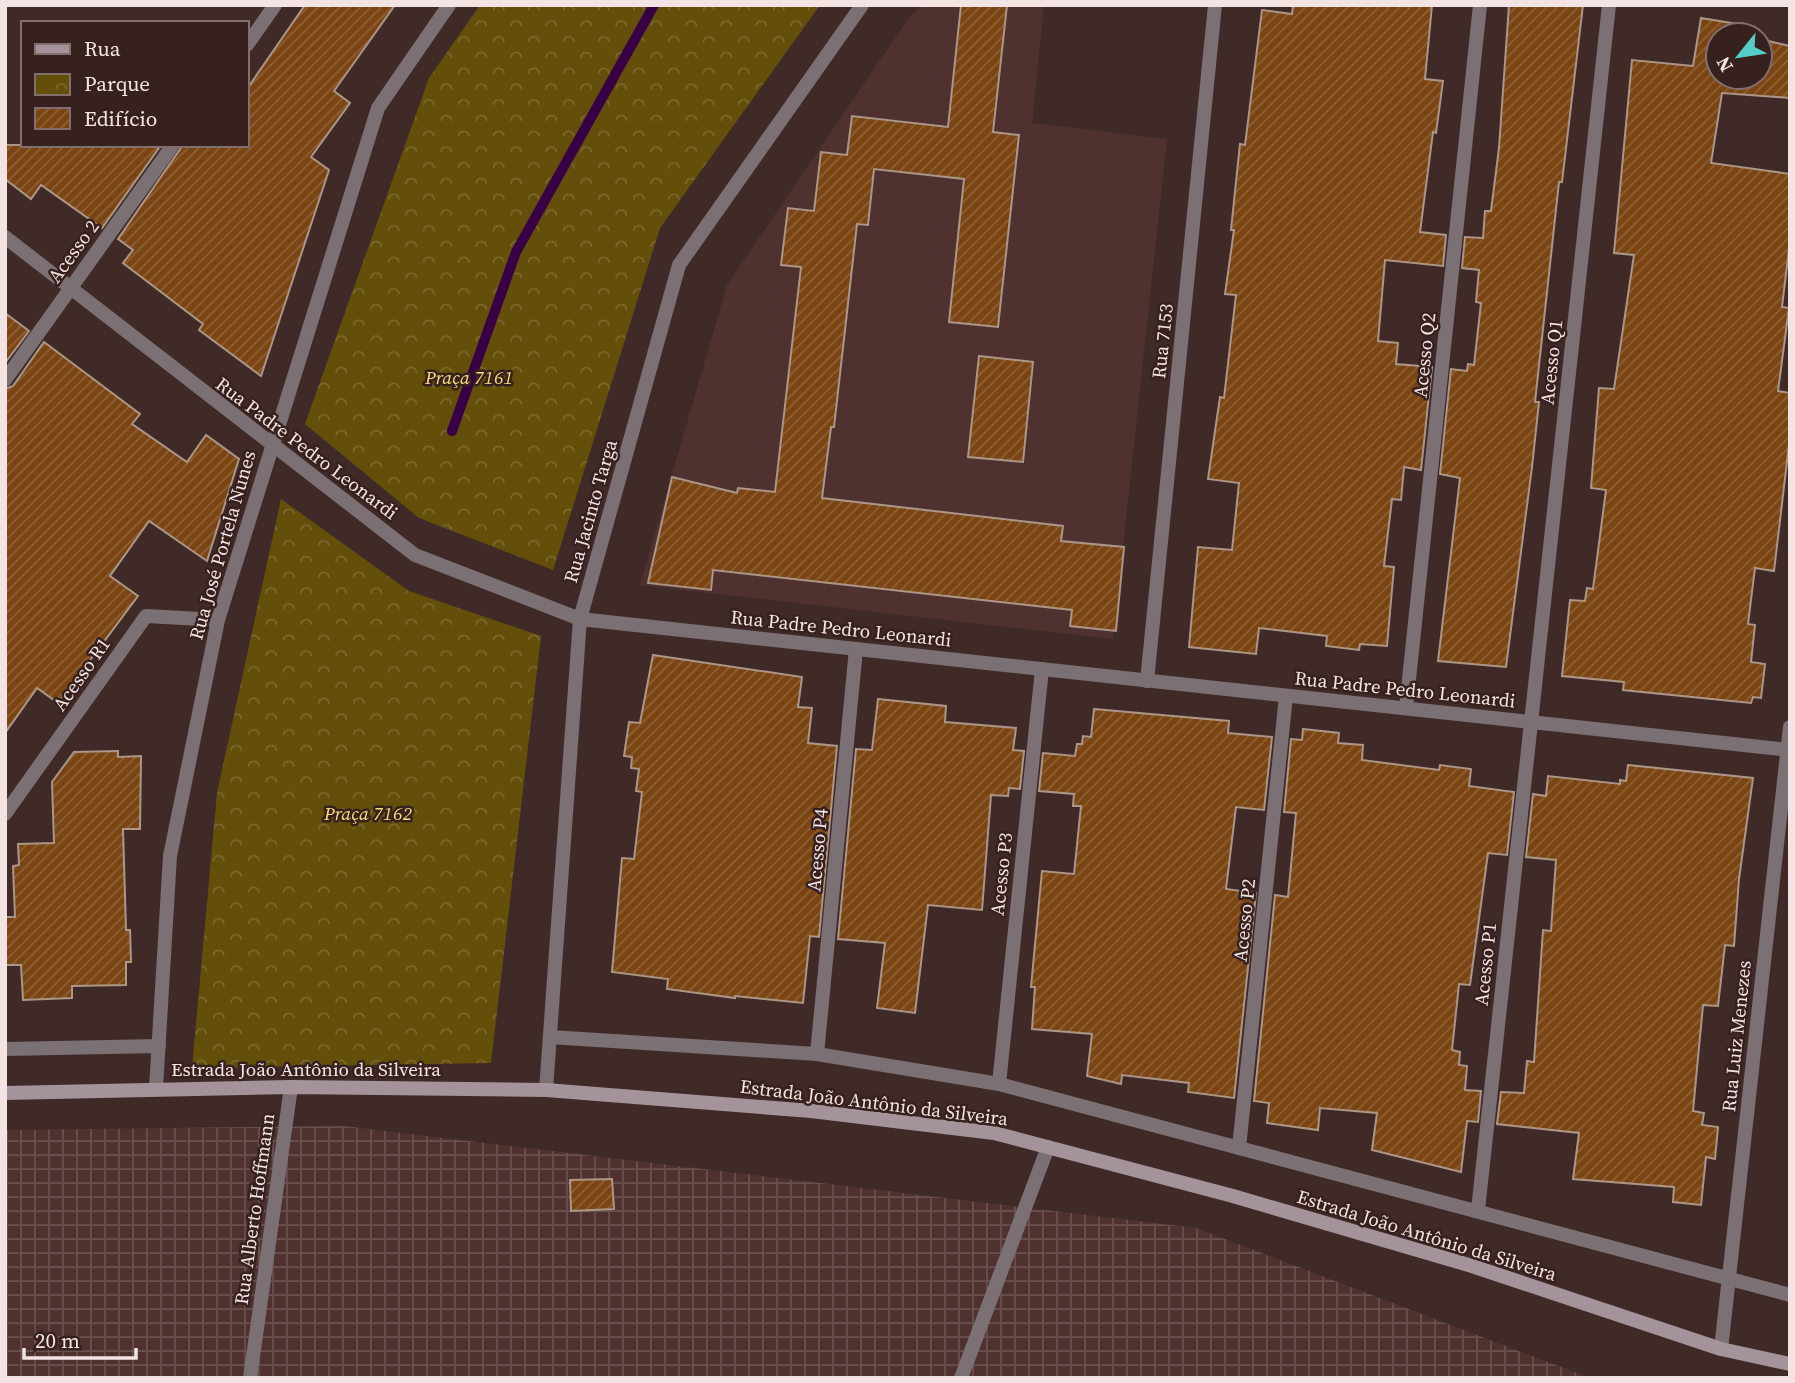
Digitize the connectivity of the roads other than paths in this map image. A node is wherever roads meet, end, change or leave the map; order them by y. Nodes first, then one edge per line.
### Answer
1 (275, 5) edge
2 (449, 5) edge
3 (862, 5) edge
4 (1215, 5) edge
5 (1480, 5) edge
6 (1609, 5) edge
7 (248, 43) edge
8 (172, 147) edge
9 (5, 237) edge
10 (70, 288) junction
11 (5, 380) edge
12 (270, 446) junction
13 (580, 619) junction
14 (218, 620) junction
15 (856, 649) junction
16 (1042, 669) junction
17 (1147, 681) junction
18 (1286, 696) junction
19 (1406, 708) junction
20 (1531, 722) junction
21 (1790, 727) edge
22 (1789, 750) edge
23 (5, 814) edge
24 (550, 1037) junction
25 (159, 1046) junction
26 (5, 1049) edge
27 (817, 1054) junction
28 (999, 1084) junction
29 (291, 1087) junction
30 (156, 1088) junction
31 (546, 1090) junction
32 (5, 1093) edge
33 (1048, 1147) junction
34 (1239, 1148) junction
35 (1478, 1210) junction
36 (1728, 1281) junction
37 (1790, 1295) edge
38 (1721, 1349) junction
39 (1790, 1364) edge
40 (250, 1378) edge
41 (961, 1378) edge

1 - 7 street
2 - 12 street, Rua José Portela Nunes
3 - 13 street, Rua Jacinto Targa
4 - 17 street, Rua 7153
5 - 19 street, Acesso Q2
6 - 20 street, Acesso Q1
8 - 10 street, Acesso 2
9 - 10 street, Rua Padre Pedro Leonardi
10 - 11 street, Acesso 2
10 - 12 street, Rua Padre Pedro Leonardi
12 - 13 street, Rua Padre Pedro Leonardi
12 - 14 street, Rua José Portela Nunes
13 - 15 street, Rua Padre Pedro Leonardi
13 - 24 street, Rua Jacinto Targa
14 - 23 street, Acesso R1
14 - 25 street, Rua José Portela Nunes
15 - 16 street, Rua Padre Pedro Leonardi
15 - 27 street, Acesso P4
16 - 17 street, Rua Padre Pedro Leonardi
16 - 28 street, Acesso P3
17 - 18 street, Rua Padre Pedro Leonardi
18 - 19 street, Rua Padre Pedro Leonardi
18 - 34 street, Acesso P2
19 - 20 street, Rua Padre Pedro Leonardi
20 - 22 street, Rua Padre Pedro Leonardi
20 - 35 street, Acesso P1
21 - 22 street, Rua Luiz Menezes
22 - 36 street, Rua Luiz Menezes
24 - 27 street, Estrada João Antônio da Silveira
24 - 31 street, Rua Jacinto Targa
25 - 26 street, Estrada João Antônio da Silveira
25 - 30 street, Rua José Portela Nunes
27 - 28 street, Estrada João Antônio da Silveira
28 - 34 street, Estrada João Antônio da Silveira
29 - 30 main road, Estrada João Antônio da Silveira
29 - 31 main road, Estrada João Antônio da Silveira
29 - 40 street, Rua Alberto Hoffmann
30 - 32 main road, Estrada João Antônio da Silveira
31 - 33 main road, Estrada João Antônio da Silveira
33 - 38 main road, Estrada João Antônio da Silveira
33 - 41 street
34 - 35 street, Estrada João Antônio da Silveira
35 - 36 street, Estrada João Antônio da Silveira
36 - 37 street, Estrada João Antônio da Silveira
36 - 38 street, Rua Luiz Menezes
38 - 39 main road, Estrada João Antônio da Silveira

